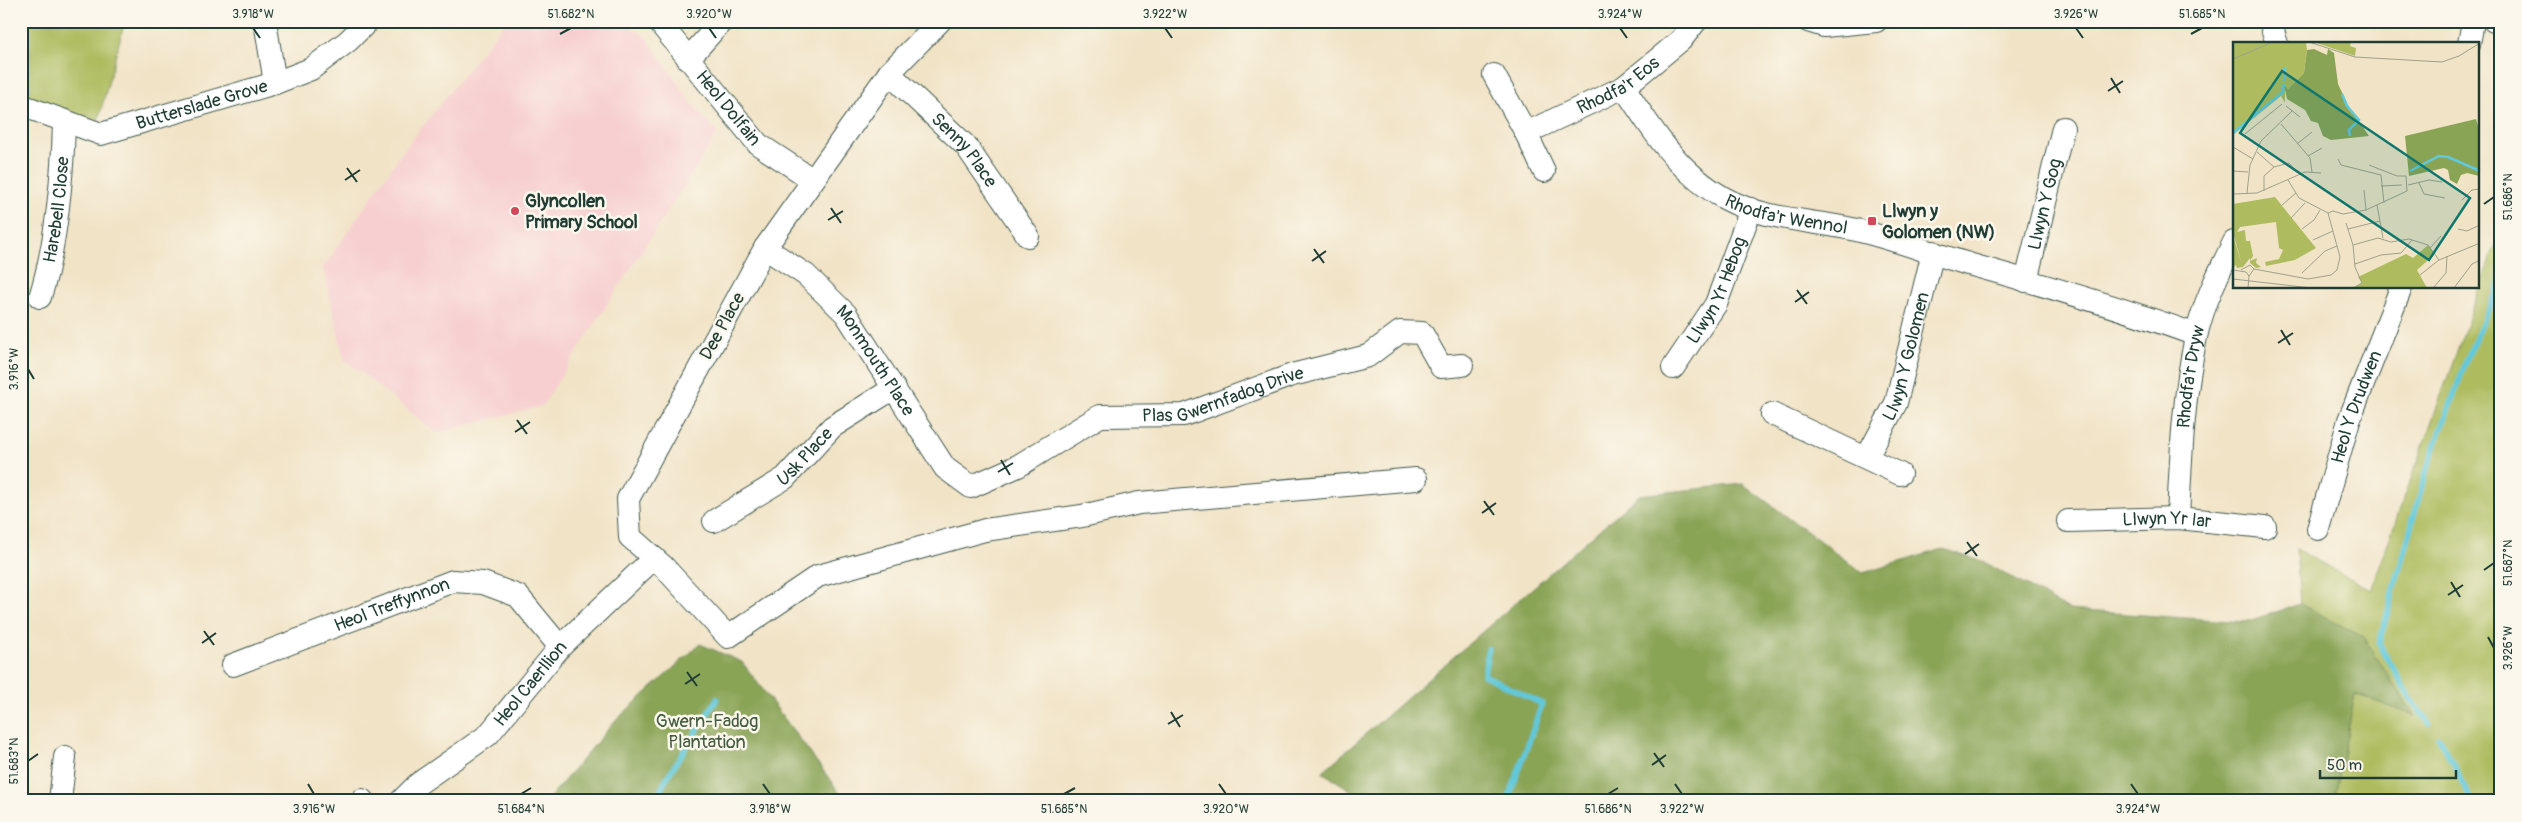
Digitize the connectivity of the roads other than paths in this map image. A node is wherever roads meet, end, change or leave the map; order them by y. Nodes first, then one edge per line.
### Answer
1 (265, 21) edge
2 (368, 21) edge
3 (658, 21) edge
4 (722, 21) edge
5 (940, 21) edge
6 (1696, 21) edge
7 (1808, 21) edge
8 (1876, 21) edge
9 (2270, 21) edge
10 (2473, 21) edge
11 (2494, 21) edge
12 (2501, 22) edge
13 (2276, 42) edge
14 (2469, 42) edge
15 (688, 59) junction
16 (889, 73) junction
17 (1494, 75) dead end
18 (275, 84) junction
19 (1624, 87) junction
20 (21, 105) edge
21 (64, 121) junction
22 (2063, 128) dead end
23 (1526, 132) junction
24 (1544, 171) dead end
25 (813, 180) junction
26 (1751, 209) junction
27 (1028, 236) dead end
28 (2233, 244) edge
29 (765, 248) junction
30 (1933, 252) junction
31 (2026, 281) junction
32 (2401, 289) edge
33 (40, 297) dead end
34 (2196, 335) junction
35 (1462, 365) dead end
36 (1673, 368) dead end
37 (894, 388) junction
38 (1772, 414) dead end
39 (1867, 456) junction
40 (1900, 474) dead end
41 (1416, 479) dead end
42 (971, 487) joint
43 (2178, 518) junction
44 (714, 521) dead end
45 (2068, 521) dead end
46 (2265, 527) dead end
47 (2318, 529) dead end
48 (654, 558) junction
49 (560, 647) junction
50 (233, 665) dead end
51 (65, 756) dead end
52 (60, 801) edge
53 (401, 801) edge

1 - 18 street
2 - 18 street, Butterslade Grove
3 - 15 street, Heol Dolfain
4 - 15 street
5 - 16 street, Dee Place
6 - 19 street, Rhodfa'r Eos
7 - 8 street
9 - 13 street
10 - 14 street
11 - 12 street
15 - 25 street, Heol Dolfain
16 - 25 street, Dee Place
16 - 27 street, Senny Place
17 - 23 street
18 - 21 street, Butterslade Grove
19 - 23 street, Rhodfa'r Eos
19 - 26 street, Rhodfa'r Wennol
20 - 21 street, Butterslade Grove
21 - 33 street, Harebell Close
22 - 31 street, Llwyn Y Gog
23 - 24 street
25 - 29 street, Dee Place
26 - 30 street, Rhodfa'r Wennol
26 - 36 street, Llwyn Yr Hebog
28 - 34 street, Rhodfa'r Dryw
29 - 37 street, Monmouth Place
29 - 48 street, Dee Place
30 - 31 street, Rhodfa'r Wennol
30 - 39 street, Llwyn Y Golomen
31 - 34 street, Rhodfa'r Wennol
32 - 47 street, Heol Y Drudwen
34 - 43 street, Rhodfa'r Dryw
35 - 42 street, Plas Gwernfadog Drive
37 - 42 street, Monmouth Place
37 - 44 street, Usk Place
38 - 39 street
39 - 40 street
41 - 48 street, Dee Place
43 - 45 street, Llwyn Yr Iar
43 - 46 street, Llwyn Yr Iar
48 - 49 street, Heol Caerllion
49 - 50 street, Heol Treffynnon
49 - 53 street, Heol Caerllion
51 - 52 street

